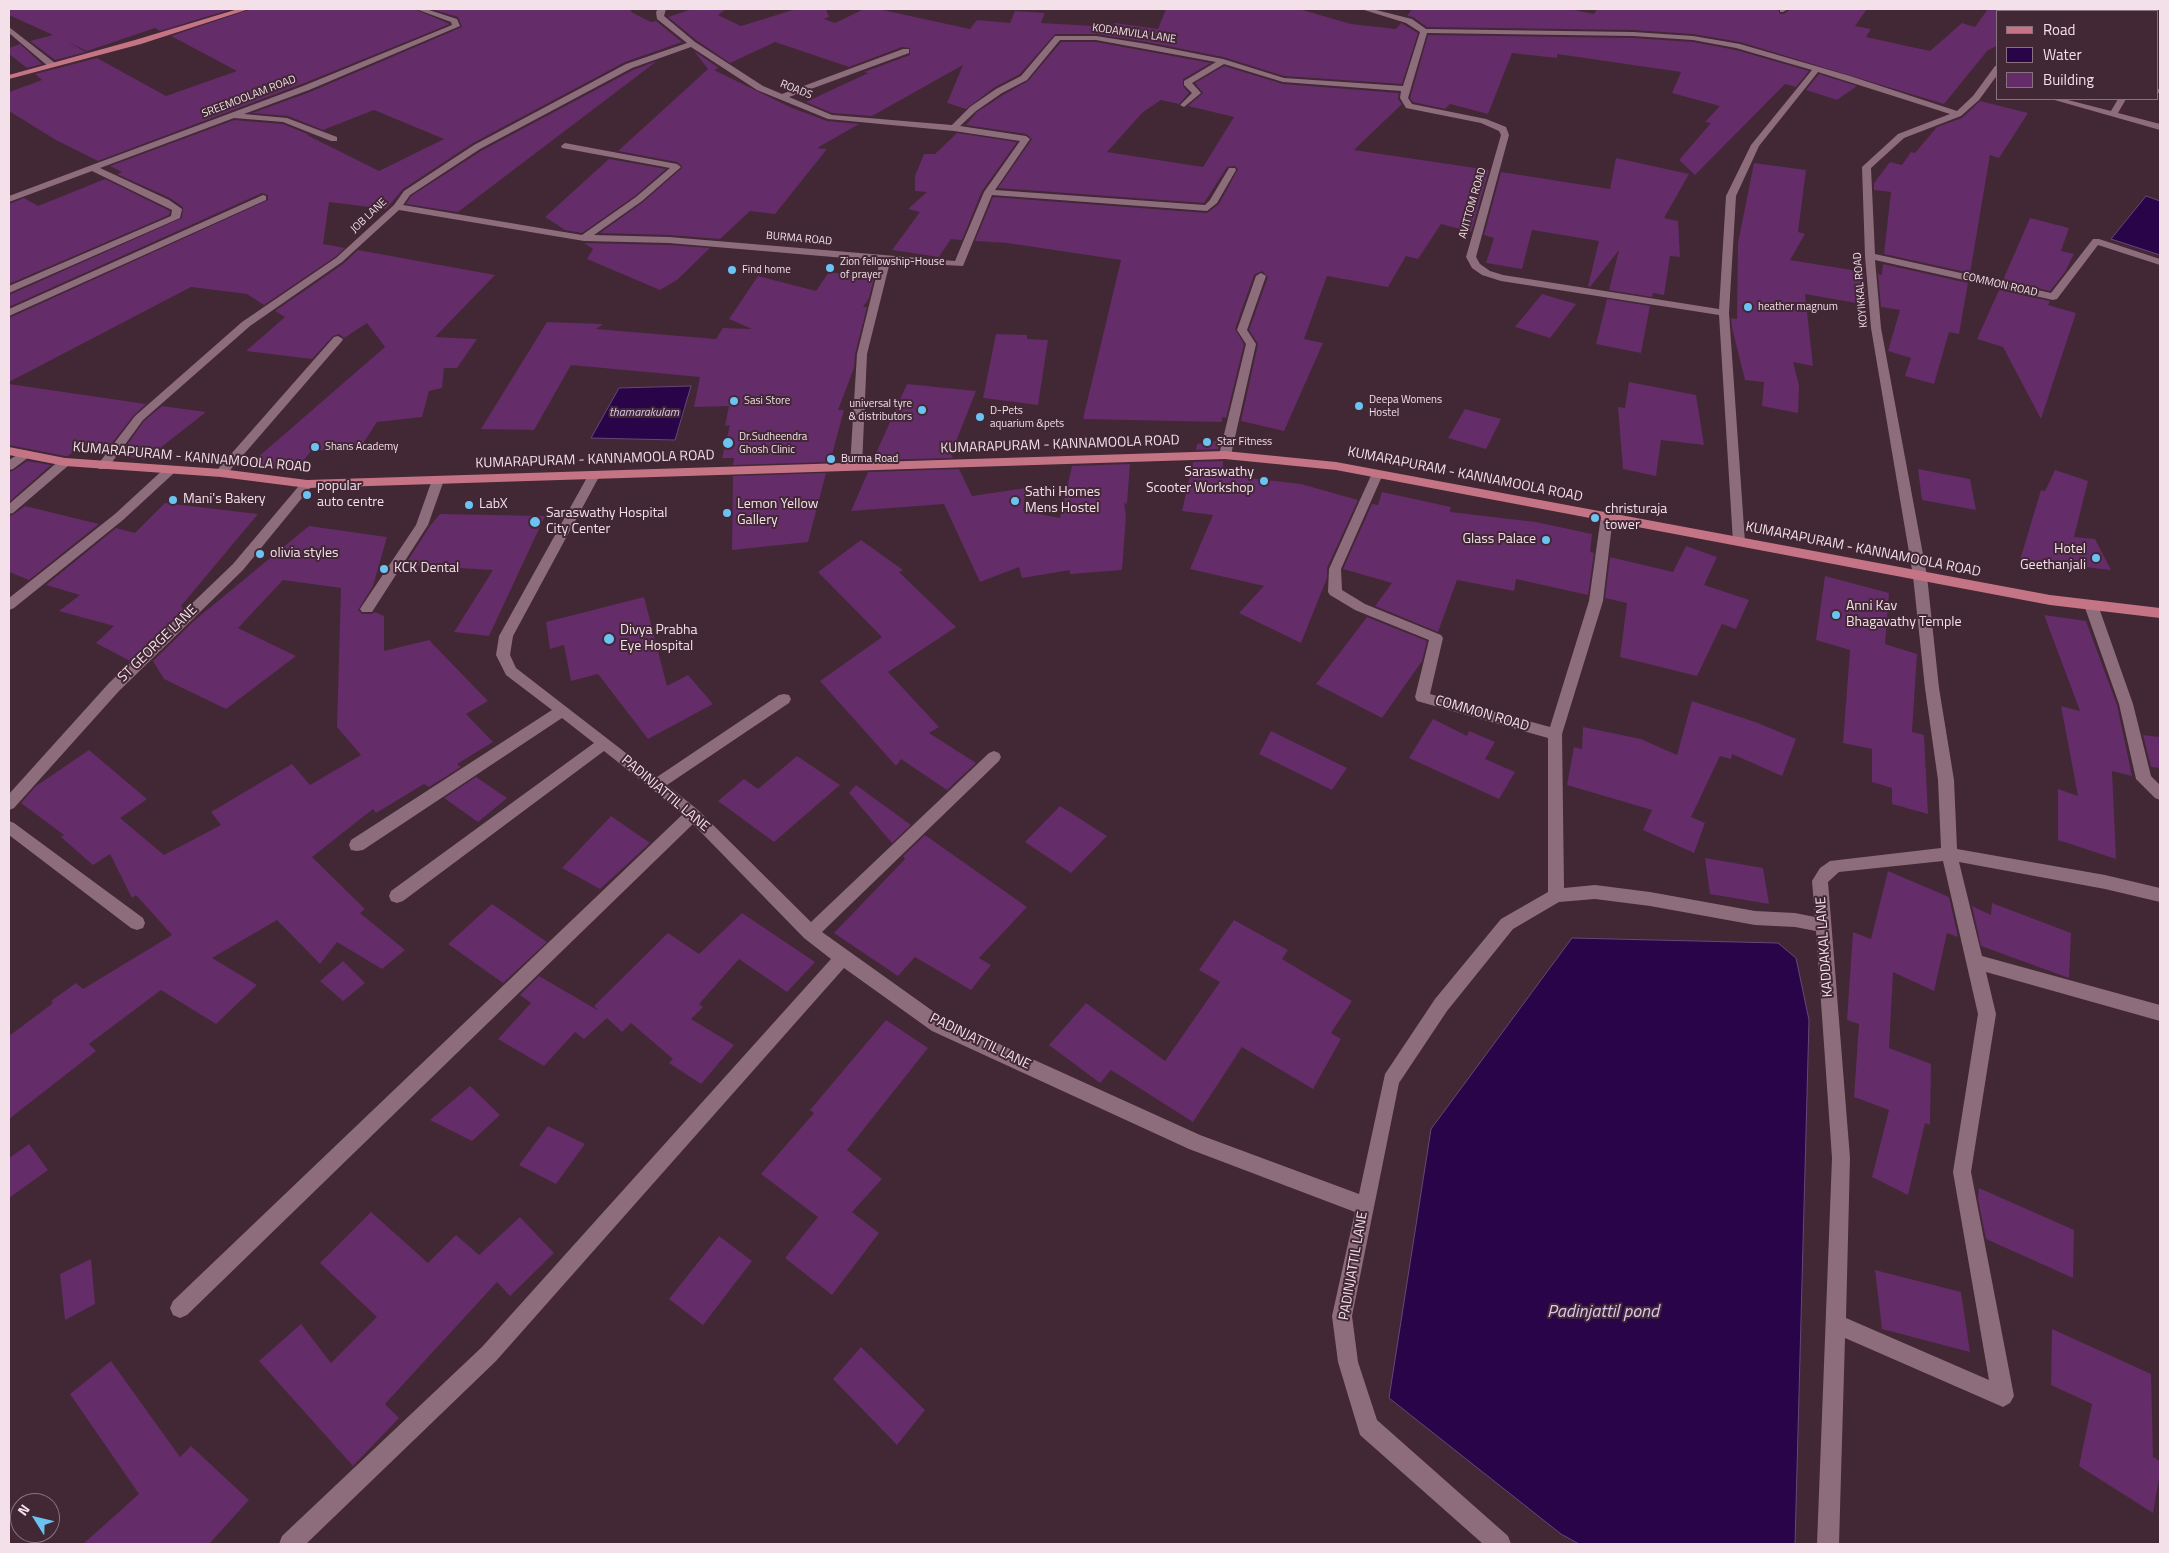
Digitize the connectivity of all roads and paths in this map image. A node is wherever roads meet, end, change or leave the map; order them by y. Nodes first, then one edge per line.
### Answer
1 (245, 9) edge
2 (420, 9) edge
3 (662, 9) edge
4 (1365, 9) edge
5 (9, 29) edge
6 (1424, 31) junction
7 (692, 44) junction
8 (906, 51) dead end
9 (1223, 61) junction
10 (52, 65) junction
11 (1816, 70) junction
12 (9, 77) edge
13 (1994, 81) edge
14 (1406, 89) junction
15 (782, 97) junction
16 (2059, 100) edge
17 (2121, 100) edge
18 (1184, 105) dead end
19 (1958, 114) junction
20 (233, 115) junction
21 (2113, 115) junction
22 (2160, 127) edge
23 (954, 128) junction
24 (334, 139) dead end
25 (565, 146) dead end
26 (92, 168) junction
27 (1232, 170) dead end
28 (989, 192) junction
29 (263, 198) dead end
30 (9, 199) edge
31 (397, 207) junction
32 (584, 238) junction
33 (1870, 256) junction
34 (886, 259) junction
35 (2160, 262) edge
36 (1261, 276) dead end
37 (9, 290) edge
38 (9, 313) edge
39 (1724, 313) junction
40 (338, 339) dead end
41 (9, 451) edge
42 (25, 454) junction
43 (1225, 455) junction
44 (65, 462) junction
45 (9, 466) edge
46 (103, 466) junction
47 (856, 466) junction
48 (170, 470) junction
49 (221, 474) junction
50 (1377, 474) junction
51 (594, 475) junction
52 (438, 480) junction
53 (306, 484) junction
54 (9, 510) edge
55 (1607, 516) junction
56 (1739, 542) junction
57 (1920, 576) junction
58 (2091, 605) junction
59 (9, 606) edge
60 (367, 609) dead end
61 (2160, 613) edge
62 (784, 699) dead end
63 (563, 710) junction
64 (1555, 734) junction
65 (604, 743) junction
66 (994, 757) dead end
67 (656, 784) junction
68 (2160, 794) edge
69 (9, 804) edge
70 (693, 814) junction
71 (9, 827) edge
72 (357, 845) dead end
73 (1949, 854) junction
74 (1556, 895) junction
75 (2160, 895) edge
76 (397, 896) dead end
77 (137, 923) dead end
78 (1824, 926) junction
79 (810, 933) junction
80 (843, 957) junction
81 (1975, 962) junction
82 (2160, 1013) edge
83 (1366, 1206) junction
84 (180, 1308) dead end
85 (1836, 1324) junction
86 (290, 1544) edge
87 (1500, 1544) edge
88 (1828, 1544) edge

1 - 10 main road
2 - 20 street, SREEMOOLAM ROAD
3 - 7 street, ROADS
4 - 6 street
5 - 10 street
6 - 11 street
6 - 14 street
7 - 15 street, ROADS
7 - 31 street, JOB LANE
8 - 15 street
9 - 14 street
9 - 18 street
9 - 23 street, KODAMVILA LANE
10 - 12 main road
11 - 19 street
11 - 39 street
13 - 19 street, KOYIKKAL ROAD
14 - 39 street, AVITTOM ROAD
15 - 23 street, ROADS
16 - 21 street
17 - 21 street
19 - 33 street, KOYIKKAL ROAD
20 - 24 street
20 - 26 street, SREEMOOLAM ROAD
21 - 22 street
23 - 28 street
25 - 32 street
26 - 30 street, SREEMOOLAM ROAD
26 - 37 street
27 - 28 street
28 - 34 street, BURMA ROAD
29 - 38 street
31 - 32 street, BURMA ROAD
31 - 46 street, JOB LANE
32 - 34 street, BURMA ROAD
33 - 35 street, COMMON ROAD
33 - 57 street, KOYIKKAL ROAD
34 - 47 street
36 - 43 street
39 - 56 street
40 - 49 street
41 - 42 main road, KUMARAPURAM - KANNAMOOLA ROAD
42 - 44 main road, KUMARAPURAM - KANNAMOOLA ROAD
42 - 45 street
43 - 47 main road, KUMARAPURAM - KANNAMOOLA ROAD
43 - 50 main road, KUMARAPURAM - KANNAMOOLA ROAD
44 - 46 main road, KUMARAPURAM - KANNAMOOLA ROAD
44 - 54 street
46 - 48 main road, KUMARAPURAM - KANNAMOOLA ROAD
47 - 51 main road, KUMARAPURAM - KANNAMOOLA ROAD
48 - 49 main road, KUMARAPURAM - KANNAMOOLA ROAD
48 - 59 street
49 - 53 main road, KUMARAPURAM - KANNAMOOLA ROAD
50 - 55 main road, KUMARAPURAM - KANNAMOOLA ROAD
50 - 64 street, COMMON ROAD
51 - 52 main road, KUMARAPURAM - KANNAMOOLA ROAD
51 - 63 street, PADINJATTIL LANE
52 - 53 main road, KUMARAPURAM - KANNAMOOLA ROAD
52 - 60 street
53 - 69 street, ST GEORGE LANE
55 - 56 main road, KUMARAPURAM - KANNAMOOLA ROAD
55 - 64 street
56 - 57 main road, KUMARAPURAM - KANNAMOOLA ROAD
57 - 58 main road, KUMARAPURAM - KANNAMOOLA ROAD
57 - 73 street
58 - 61 main road, KUMARAPURAM - KANNAMOOLA ROAD
58 - 68 street
62 - 67 street
63 - 65 street, PADINJATTIL LANE
63 - 72 street
64 - 74 street
65 - 67 street, PADINJATTIL LANE
65 - 76 street
66 - 79 street
67 - 70 street, PADINJATTIL LANE
70 - 79 street, PADINJATTIL LANE
70 - 84 street
71 - 77 street
73 - 75 street
73 - 78 street, KADDAKAL LANE
73 - 81 street
74 - 78 street
74 - 83 street
78 - 85 street, KADDAKAL LANE
79 - 80 street, PADINJATTIL LANE
80 - 83 street, PADINJATTIL LANE
80 - 86 street
81 - 82 street
81 - 85 street
83 - 87 street, PADINJATTIL LANE
85 - 88 street, KADDAKAL LANE

